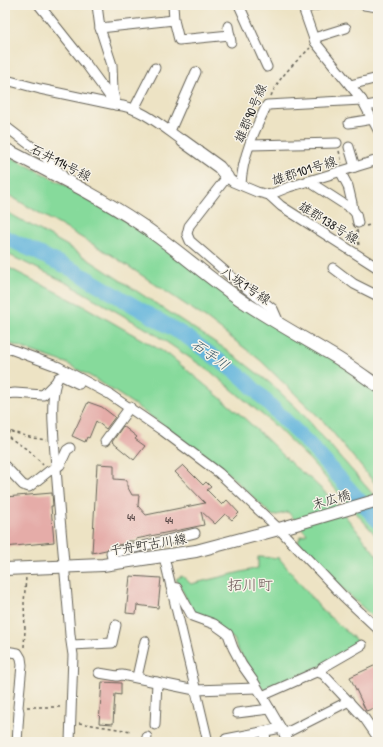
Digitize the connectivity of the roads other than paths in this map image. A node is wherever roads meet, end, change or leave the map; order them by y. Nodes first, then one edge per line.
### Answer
1 (39, 5) edge
2 (98, 5) edge
3 (173, 5) edge
4 (239, 5) edge
5 (327, 5) edge
6 (364, 5) edge
7 (378, 7) edge
8 (303, 8) edge
9 (174, 20) junction
10 (100, 28) junction
11 (346, 28) dead end
12 (230, 34) dead end
13 (315, 40) junction
14 (266, 67) dead end
15 (155, 68) dead end
16 (196, 72) dead end
17 (378, 78) edge
18 (7, 79) edge
19 (350, 85) junction
20 (364, 103) junction
21 (378, 104) edge
22 (116, 105) junction
23 (134, 109) junction
24 (373, 119) junction
25 (349, 123) dead end
26 (5, 126) edge
27 (378, 130) edge
28 (170, 131) junction
29 (183, 141) joint
30 (337, 143) road end
31 (250, 145) junction
32 (348, 148) dead end
33 (5, 149) edge
34 (378, 160) edge
35 (355, 167) junction
36 (342, 171) junction
37 (227, 177) junction
38 (68, 181) junction
39 (308, 181) junction
40 (241, 185) junction
41 (269, 195) junction
42 (103, 200) joint
43 (353, 210) junction
44 (359, 226) road end
45 (333, 268) dead end
46 (378, 268) edge
47 (378, 296) edge
48 (280, 325) junction
49 (5, 347) edge
50 (55, 383) junction
51 (378, 386) edge
52 (99, 388) junction
53 (5, 394) edge
54 (130, 408) junction
55 (105, 440) dead end
56 (70, 448) dead end
57 (5, 466) edge
58 (52, 470) junction
59 (378, 500) edge
60 (292, 526) joint
61 (279, 529) junction
62 (195, 533) dead end
63 (164, 557) junction
64 (113, 564) junction
65 (65, 568) junction
66 (5, 569) edge
67 (171, 587) junction
68 (116, 626) dead end
69 (378, 629) edge
70 (145, 641) dead end
71 (72, 645) junction
72 (362, 645) dead end
73 (5, 651) edge
74 (320, 672) junction
75 (99, 673) dead end
76 (136, 677) junction
77 (157, 682) junction
78 (196, 690) junction
79 (260, 692) junction
80 (349, 701) junction
81 (270, 709) junction
82 (242, 715) dead end
83 (158, 722) dead end
84 (265, 732) junction
85 (285, 735) edge
86 (378, 738) edge
87 (226, 739) dead end
88 (17, 742) edge
89 (70, 742) edge
90 (208, 742) edge
91 (266, 742) edge

1 - 22 street
2 - 10 street
3 - 9 street
4 - 14 street
5 - 8 lane
6 - 7 street
8 - 13 street
9 - 10 street
9 - 12 street
10 - 22 street
11 - 13 street
13 - 19 street
15 - 23 street
16 - 28 street
17 - 19 street
18 - 22 street
19 - 20 street
20 - 21 street
20 - 24 street
20 - 31 street, 雄郡90号線
22 - 23 street
23 - 28 street
24 - 25 street
24 - 27 street
26 - 38 street
28 - 29 street
29 - 37 street
30 - 31 street
31 - 40 street, 雄郡90号線
32 - 35 street
33 - 38 street, 石井114号線
34 - 35 street, 雄郡101号線
35 - 36 street, 雄郡101号線
36 - 39 street, 雄郡101号線
36 - 43 street
37 - 40 street, 雄郡101号線
37 - 48 street
38 - 42 street, 石井114号線
39 - 41 street, 雄郡101号線
39 - 43 street
40 - 41 street, 雄郡101号線
41 - 46 street, 雄郡138号線
42 - 48 street, 八坂1号線
43 - 44 street
45 - 47 street
48 - 51 street, 八坂1号線
49 - 52 street
50 - 52 street
50 - 53 street
50 - 58 street
52 - 54 street
54 - 55 street
54 - 61 street
56 - 58 street
57 - 58 street
58 - 65 street
59 - 60 street, 末広橋
60 - 61 street, 千舟町古川線
61 - 63 street, 千舟町古川線
61 - 69 street
62 - 64 street
63 - 64 street, 千舟町古川線
63 - 67 street
64 - 65 street, 千舟町古川線
65 - 66 street, 千舟町古川線
65 - 71 street
67 - 78 street
67 - 79 street
68 - 71 street
70 - 76 street
71 - 89 street
72 - 74 street
73 - 88 street
74 - 79 street
74 - 80 street
75 - 76 street
76 - 77 street
77 - 78 street
77 - 83 street
78 - 79 street
78 - 90 street
79 - 81 street
80 - 85 street
80 - 86 street
81 - 82 street
81 - 85 street
84 - 85 street
84 - 87 street
84 - 91 street

